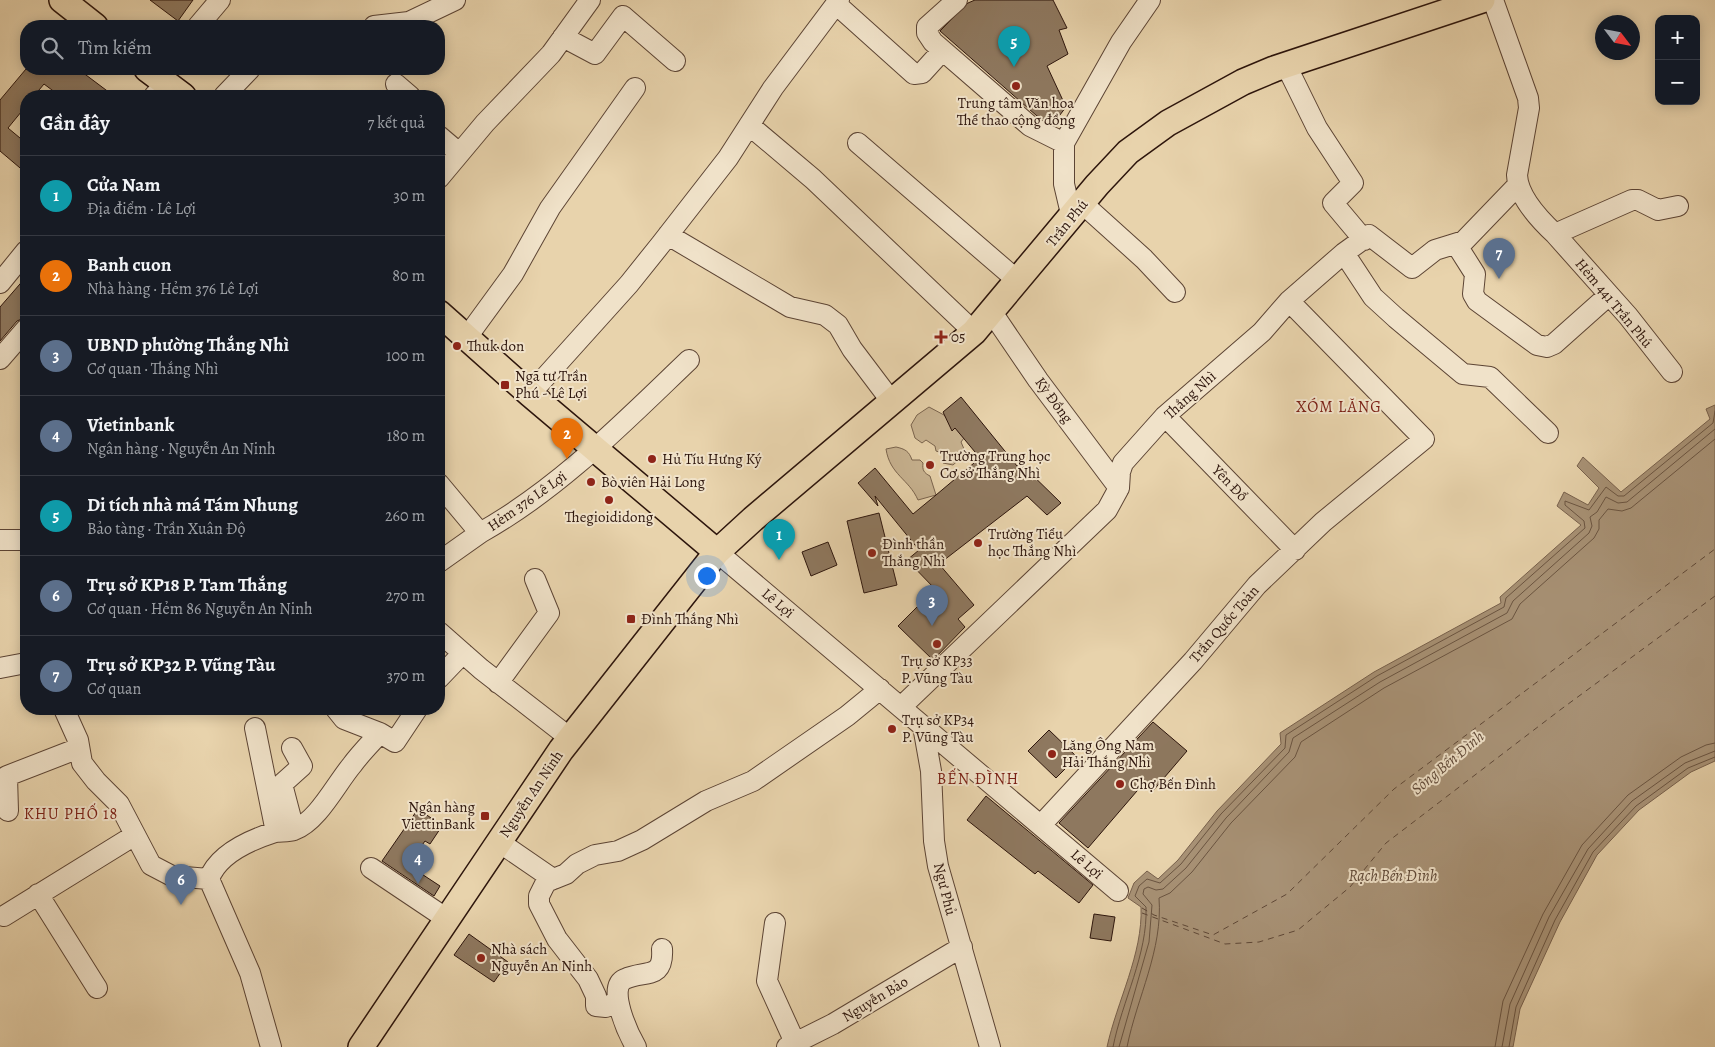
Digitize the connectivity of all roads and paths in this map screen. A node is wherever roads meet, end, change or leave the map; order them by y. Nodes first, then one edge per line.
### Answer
1 (62, 0) edge
2 (220, 0) edge
3 (455, 0) edge
4 (590, 0) edge
5 (1150, 0) edge
6 (1482, 0) edge
7 (1494, 0) edge
8 (952, 1) edge
9 (837, 2) edge
10 (87, 20) edge
11 (203, 20) edge
12 (413, 20) edge
13 (564, 37) junction
14 (942, 51) junction
15 (675, 61) dead end
16 (1286, 66) junction
17 (244, 75) edge
18 (635, 88) dead end
19 (230, 90) edge
20 (749, 125) junction
21 (445, 141) edge
22 (858, 143) dead end
23 (1064, 143) junction
24 (459, 153) junction
25 (445, 170) edge
26 (1517, 186) junction
27 (1678, 206) dead end
28 (1077, 211) junction
29 (1555, 234) junction
30 (668, 235) junction
31 (1364, 240) junction
32 (1456, 244) junction
33 (1344, 253) junction
34 (20, 258) edge
35 (1018, 281) junction
36 (0, 283) edge
37 (1175, 292) dead end
38 (1610, 294) junction
39 (1289, 301) junction
40 (992, 311) junction
41 (445, 318) edge
42 (974, 332) junction
43 (20, 335) edge
44 (467, 337) junction
45 (0, 360) edge
46 (688, 360) dead end
47 (1672, 372) dead end
48 (530, 394) junction
49 (892, 402) junction
50 (1165, 416) junction
51 (1548, 433) dead end
52 (597, 448) junction
53 (1120, 488) junction
54 (445, 491) edge
55 (480, 533) junction
56 (0, 540) edge
57 (20, 540) edge
58 (1295, 550) junction
59 (717, 552) junction
60 (445, 558) edge
61 (535, 579) dead end
62 (445, 638) edge
63 (463, 654) junction
64 (20, 664) edge
65 (0, 668) edge
66 (445, 672) edge
67 (498, 683) junction
68 (880, 689) junction
69 (901, 707) junction
70 (66, 715) edge
71 (341, 715) edge
72 (413, 715) edge
73 (923, 726) junction
74 (255, 728) dead end
75 (380, 733) junction
76 (570, 738) junction
77 (79, 748) junction
78 (292, 748) dead end
79 (8, 811) dead end
80 (1041, 825) junction
81 (285, 831) junction
82 (135, 835) junction
83 (499, 842) junction
84 (371, 868) dead end
85 (209, 879) junction
86 (553, 879) junction
87 (1118, 891) dead end
88 (38, 894) junction
89 (4, 916) dead end
90 (447, 919) junction
91 (775, 923) dead end
92 (962, 947) junction
93 (662, 950) dead end
94 (97, 988) dead end
95 (618, 1001) junction
96 (794, 1046) edge
97 (271, 1047) edge
98 (361, 1047) edge
99 (636, 1047) edge
100 (990, 1047) edge

1 - 10 main road
2 - 11 street
3 - 12 street
4 - 13 street
5 - 23 street
6 - 16 main road, Trần Phú
7 - 26 street
8 - 14 street
9 - 14 street
9 - 20 street
13 - 15 street
13 - 24 street
14 - 23 street
16 - 28 main road, Trần Phú
16 - 31 street
17 - 19 street
18 - 44 street
20 - 30 street
20 - 42 street
21 - 24 street
22 - 35 street
23 - 28 street
24 - 25 street
26 - 29 street, Hẻm 441 Trần Phú
26 - 32 street
27 - 29 street
28 - 35 main road, Trần Phú
28 - 37 street
29 - 38 street, Hẻm 441 Trần Phú
30 - 48 street
30 - 49 street
31 - 32 street
31 - 33 street, Thắng Nhì
32 - 38 street
33 - 39 street, Thắng Nhì
33 - 51 street
34 - 36 street
35 - 40 main road, Trần Phú
38 - 47 street, Hẻm 441 Trần Phú
39 - 50 street, Thắng Nhì
39 - 58 street, Trần Quốc Toản
40 - 42 main road, Trần Phú
40 - 53 street, Kỳ Đồng
41 - 44 main road, Lê Lợi
42 - 49 main road, Trần Phú
43 - 45 street
44 - 48 main road, Lê Lợi
46 - 52 street, Hẻm 376 Lê Lợi
48 - 52 main road, Lê Lợi
49 - 59 main road, Trần Phú
50 - 53 street, Thắng Nhì
50 - 58 street, Yên Đổ
52 - 55 street, Hẻm 376 Lê Lợi
52 - 59 main road, Lê Lợi
53 - 69 street, Thắng Nhì
54 - 55 street
55 - 60 street, Hẻm 376 Lê Lợi
56 - 57 street
58 - 80 street, Trần Quốc Toản
59 - 68 street, Lê Lợi
59 - 76 main road, Nguyễn An Ninh
61 - 67 street
62 - 63 street
63 - 66 street
63 - 67 street
64 - 65 street
67 - 76 street
68 - 69 street, Lê Lợi
68 - 86 street
69 - 73 street, Lê Lợi
70 - 77 street
71 - 75 street
72 - 75 street
73 - 80 street, Lê Lợi
73 - 92 street, Ngư Phủ
74 - 81 street
75 - 81 street
76 - 83 main road, Nguyễn An Ninh
77 - 79 street
77 - 82 street
78 - 81 street
80 - 87 street, Lê Lợi
81 - 85 street
82 - 85 street
82 - 88 street
83 - 86 street
83 - 90 main road, Nguyễn An Ninh
84 - 90 street
85 - 97 street
86 - 95 street
88 - 89 street
88 - 94 street
90 - 98 main road, Nguyễn An Ninh
91 - 96 street
92 - 96 street, Nguyễn Bảo
92 - 100 street, Ngư Phủ
93 - 95 street
95 - 99 street

